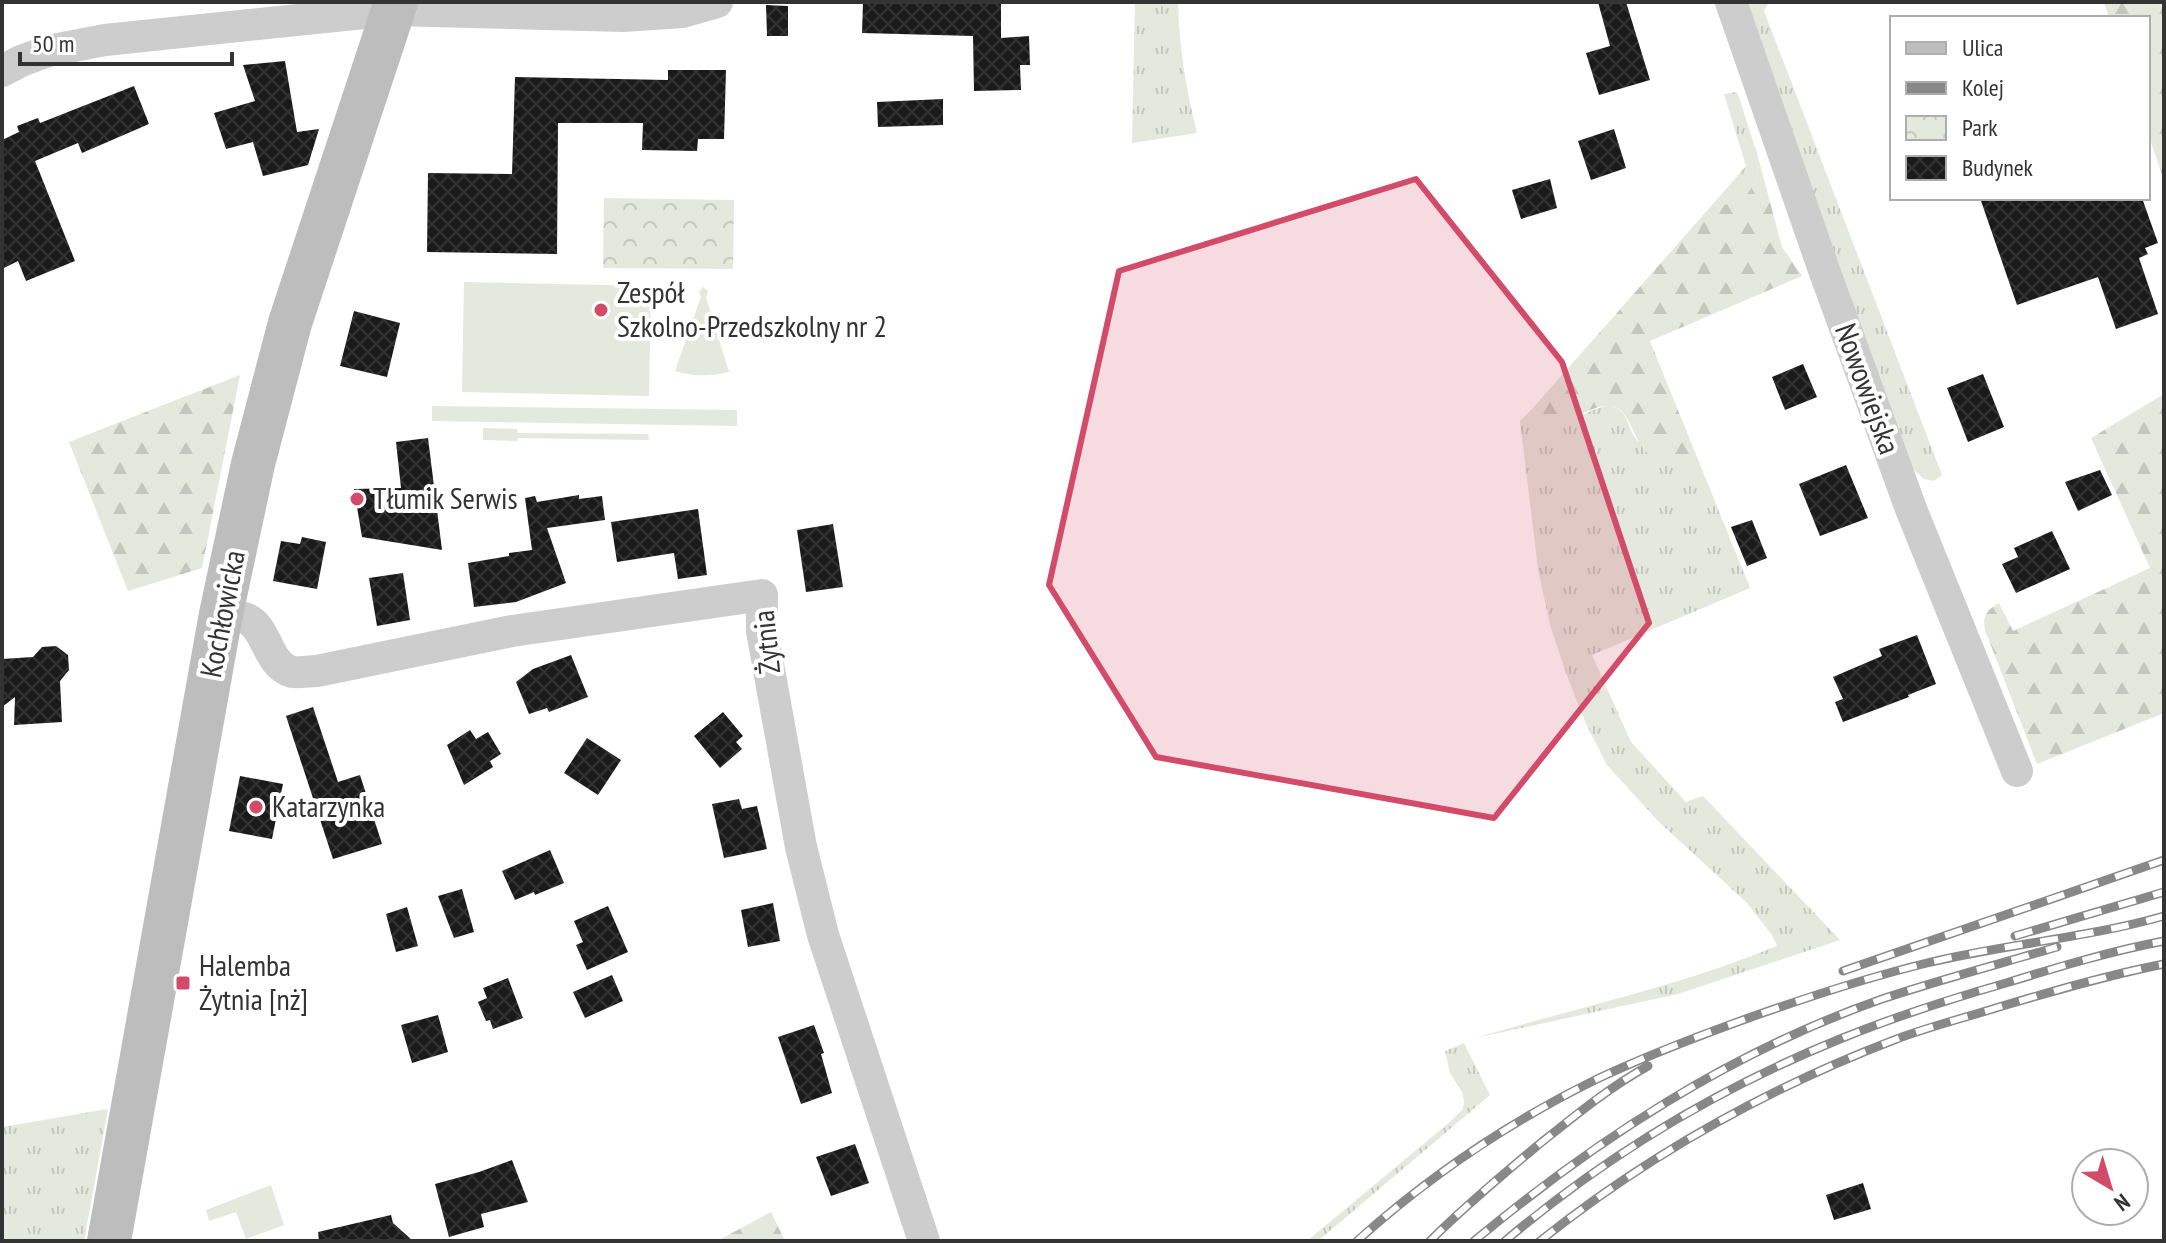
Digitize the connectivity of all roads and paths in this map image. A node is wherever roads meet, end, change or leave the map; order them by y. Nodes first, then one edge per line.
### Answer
1 (717, 2) edge
2 (1731, 2) edge
3 (394, 6) edge
4 (2, 71) edge
5 (221, 614) junction
6 (2017, 771) dead end
7 (109, 1241) edge
8 (924, 1241) edge

1 - 3 street
2 - 6 street, Nowowiejska
3 - 4 street
3 - 5 street, Kochłowicka
5 - 7 street, Kochłowicka
5 - 8 street, Żytnia

